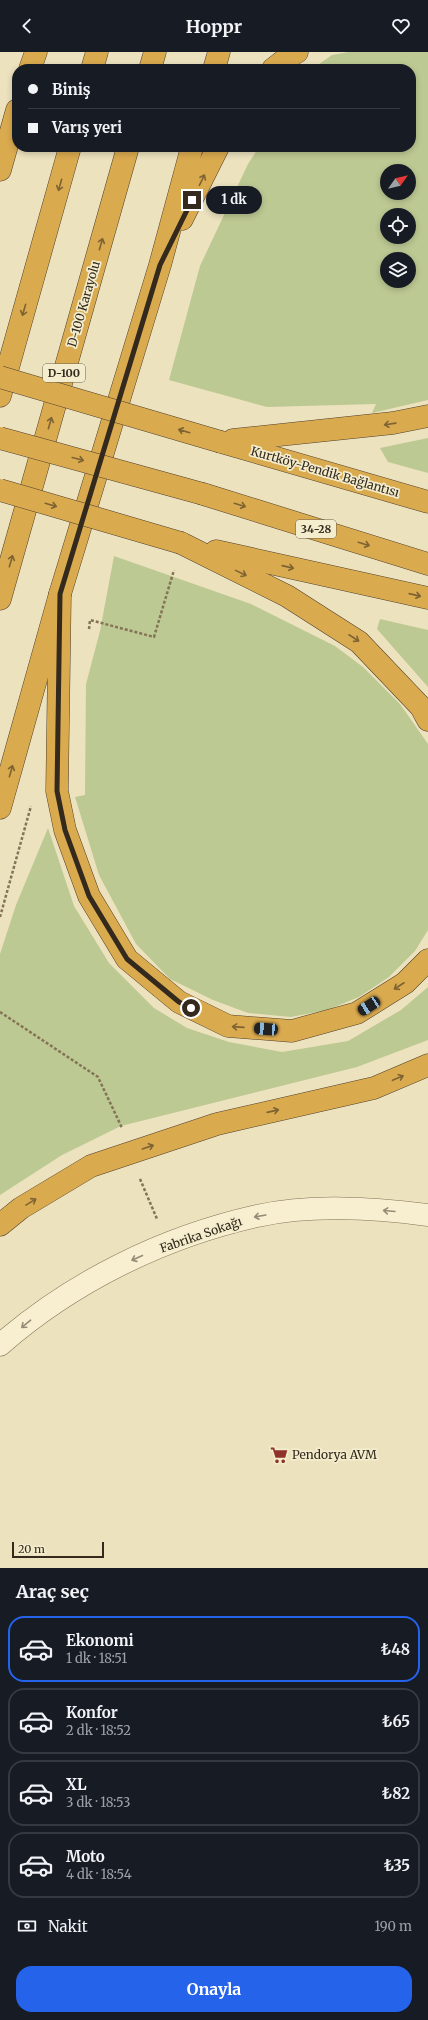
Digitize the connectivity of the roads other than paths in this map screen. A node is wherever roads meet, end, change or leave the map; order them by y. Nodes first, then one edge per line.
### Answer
1 (24, 52) edge
2 (36, 52) edge
3 (97, 52) edge
4 (155, 52) edge
5 (219, 52) edge
6 (297, 52) edge
7 (23, 64) edge
8 (32, 64) edge
9 (93, 64) edge
10 (151, 64) edge
11 (215, 64) edge
12 (280, 64) edge
13 (12, 128) edge
14 (69, 152) edge
15 (127, 152) edge
16 (191, 152) edge
17 (216, 152) edge
18 (0, 170) edge
19 (160, 265) junction
20 (0, 377) edge
21 (0, 396) edge
22 (428, 416) edge
23 (0, 438) edge
24 (221, 442) junction
25 (0, 490) edge
26 (428, 502) edge
27 (181, 543) junction
28 (428, 564) edge
29 (60, 594) junction
30 (428, 598) edge
31 (0, 599) edge
32 (428, 720) edge
33 (0, 808) edge
34 (428, 960) edge
35 (428, 1065) edge
36 (428, 1215) edge
37 (0, 1225) edge
38 (0, 1345) edge

1 - 7 highway
2 - 8 highway
3 - 9 highway
4 - 10 highway
5 - 11 highway
6 - 12 highway
13 - 18 highway
14 -> 21 highway
31 -> 15 highway, D-100 Karayolu / D-100
16 - 19 highway
19 -> 17 highway
19 - 29 highway
24 -> 20 highway, Kurtköy-Pendik Bağlantısı, bridge
22 -> 24 highway
23 -> 28 highway, 34-28, bridge
24 - 26 highway, Kurtköy-Pendik Bağlantısı
25 -> 27 highway, bridge
27 -> 30 highway
27 -> 32 highway
33 -> 29 highway
34 -> 29 highway
37 -> 35 highway
36 -> 38 street, Fabrika Sokağı

